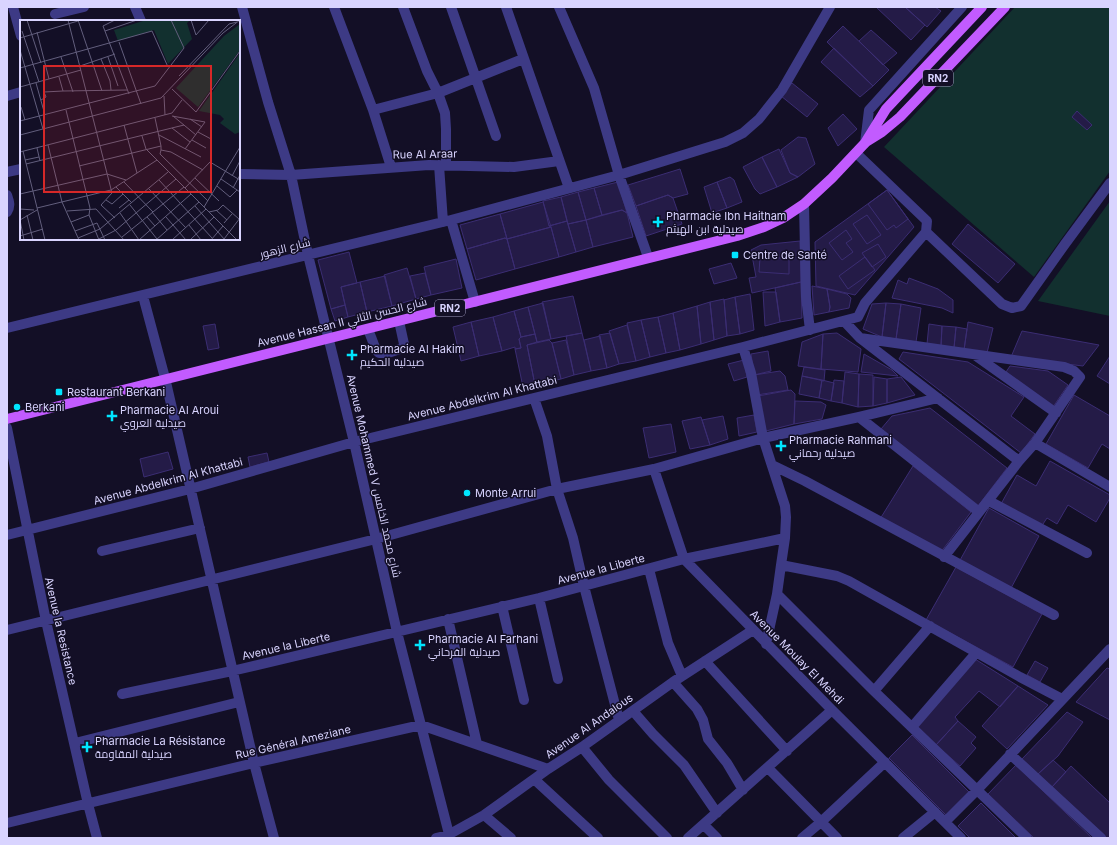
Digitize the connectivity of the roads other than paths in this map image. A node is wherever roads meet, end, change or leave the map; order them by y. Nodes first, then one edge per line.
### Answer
1 (13, 7) edge
2 (84, 7) edge
3 (135, 7) edge
4 (242, 7) edge
5 (334, 7) edge
6 (403, 7) edge
7 (451, 7) edge
8 (506, 7) edge
9 (559, 7) edge
10 (830, 7) edge
11 (962, 7) edge
12 (982, 7) edge
13 (1005, 7) edge
14 (55, 14) edge
15 (141, 20) edge
16 (244, 31) edge
17 (20, 32) edge
18 (524, 59) junction
19 (475, 79) junction
20 (20, 92) edge
21 (438, 93) junction
22 (7, 96) edge
23 (373, 110) junction
24 (496, 136) dead end
25 (864, 143) junction
26 (856, 153) junction
27 (559, 161) junction
28 (442, 165) junction
29 (391, 167) junction
30 (20, 169) edge
31 (7, 172) edge
32 (240, 174) edge
33 (619, 174) junction
34 (291, 175) junction
35 (1110, 183) edge
36 (569, 188) junction
37 (7, 195) edge
38 (804, 204) junction
39 (7, 212) edge
40 (447, 221) junction
41 (926, 232) junction
42 (308, 255) junction
43 (648, 258) junction
44 (143, 296) junction
45 (475, 302) junction
46 (399, 321) junction
47 (844, 321) junction
48 (7, 327) edge
49 (368, 329) junction
50 (810, 330) junction
51 (329, 337) junction
52 (860, 338) junction
53 (744, 347) junction
54 (975, 355) junction
55 (165, 378) junction
56 (534, 398) junction
57 (938, 398) junction
58 (1056, 413) junction
59 (859, 417) junction
60 (7, 419) edge
61 (7, 428) edge
62 (763, 438) junction
63 (354, 442) junction
64 (1034, 443) junction
65 (1019, 461) junction
66 (772, 465) junction
67 (654, 470) junction
68 (1110, 487) edge
69 (190, 489) junction
70 (557, 489) junction
71 (989, 501) junction
72 (979, 512) junction
73 (200, 528) junction
74 (27, 530) junction
75 (7, 535) edge
76 (785, 538) junction
77 (376, 539) junction
78 (102, 551) dead end
79 (1087, 553) dead end
80 (944, 557) junction
81 (684, 559) junction
82 (781, 564) junction
83 (649, 569) junction
84 (212, 579) junction
85 (584, 586) junction
86 (777, 594) junction
87 (539, 598) junction
88 (502, 606) junction
89 (1054, 615) dead end
90 (448, 619) junction
91 (46, 621) junction
92 (930, 626) junction
93 (7, 630) edge
94 (754, 630) junction
95 (397, 632) junction
96 (766, 644) junction
97 (1110, 649) edge
98 (976, 653) junction
99 (705, 661) junction
100 (232, 671) junction
101 (682, 676) junction
102 (558, 679) dead end
103 (673, 682) junction
104 (874, 691) junction
105 (122, 694) dead end
106 (1062, 699) junction
107 (524, 700) dead end
108 (239, 702) junction
109 (832, 710) junction
110 (633, 711) junction
111 (619, 720) junction
112 (421, 725) junction
113 (912, 727) junction
114 (75, 743) junction
115 (477, 744) junction
116 (582, 747) junction
117 (787, 751) junction
118 (1010, 754) junction
119 (885, 762) junction
120 (254, 763) junction
121 (768, 768) junction
122 (548, 769) junction
123 (534, 779) junction
124 (744, 790) junction
125 (977, 790) junction
126 (88, 804) junction
127 (935, 812) junction
128 (717, 813) junction
129 (484, 815) junction
130 (821, 822) junction
131 (945, 822) junction
132 (7, 823) edge
133 (704, 825) junction
134 (449, 837) edge
135 (97, 838) edge
136 (274, 838) edge
137 (436, 838) edge
138 (511, 838) edge
139 (598, 838) edge
140 (667, 838) edge
141 (688, 838) edge
142 (717, 838) edge
143 (802, 838) edge
144 (838, 838) edge
145 (903, 838) edge
146 (961, 838) edge
147 (1027, 838) edge
148 (1101, 838) edge

1 - 17 street
2 - 14 street
3 - 15 street
4 - 16 street, Avenue Mohammed V شارع محمد الخامس
5 - 23 street
6 - 21 street
7 - 19 street
8 - 18 street
9 - 33 street
10 - 33 street, شارع الزهور
11 - 25 street
12 - 25 main road, Avenue Hassan II شارع الحسن الثاني / RN2
13 - 25 main road, Avenue Hassan II شارع الحسن الثاني / RN2
16 - 34 street, Avenue Mohammed V شارع محمد الخامس
18 - 19 street
18 - 27 street
19 - 21 street
19 - 24 street
20 - 22 street
21 - 23 street
21 - 28 street
23 - 29 street
25 - 26 main road, Avenue Hassan II شارع الحسن الثاني / RN2
26 - 38 main road, Avenue Hassan II شارع الحسن الثاني / RN2
26 - 41 street
27 - 28 street, Rue Al Araar
27 - 36 street
28 - 29 street, Rue Al Araar
28 - 40 street
29 - 34 street, Rue Al Araar
30 - 31 street
32 - 34 street, Rue Al Araar
33 - 36 street, شارع الزهور
33 - 43 street
34 - 42 street, Avenue Mohammed V شارع محمد الخامس
35 - 41 street
36 - 40 street, شارع الزهور
37 - 39 street
38 - 43 main road, Avenue Hassan II شارع الحسن الثاني / RN2
38 - 50 street
40 - 42 street, شارع الزهور
40 - 45 street
41 - 47 street, Avenue Abdelkrim Al Khattabi
42 - 44 street, شارع الزهور
42 - 51 street, Avenue Mohammed V شارع محمد الخامس
43 - 45 main road, Avenue Hassan II شارع الحسن الثاني / RN2
44 - 48 street, شارع الزهور
44 - 55 street
45 - 46 main road, Avenue Hassan II شارع الحسن الثاني / RN2
46 - 49 main road, Avenue Hassan II شارع الحسن الثاني / RN2
46 - 49 street
47 - 50 street, Avenue Abdelkrim Al Khattabi
47 - 52 street
49 - 51 main road, Avenue Hassan II شارع الحسن الثاني / RN2
50 - 53 street, Avenue Abdelkrim Al Khattabi
51 - 55 main road, Avenue Hassan II شارع الحسن الثاني / RN2
51 - 63 street, Avenue Mohammed V شارع محمد الخامس
52 - 54 street
52 - 57 street
53 - 56 street, Avenue Abdelkrim Al Khattabi
53 - 62 street
54 - 58 street
54 - 58 street
55 - 60 main road, Avenue Hassan II شارع الحسن الثاني / RN2
55 - 69 street
56 - 63 street, Avenue Abdelkrim Al Khattabi
56 - 70 street
57 - 59 street
57 - 65 street
58 - 64 street
59 - 62 street
59 - 72 street
61 - 74 street, Avenue la Resistance
62 - 66 street
62 - 67 street
63 - 69 street, Avenue Abdelkrim Al Khattabi
63 - 77 street, Avenue Mohammed V شارع محمد الخامس
64 - 65 street
64 - 68 street
65 - 71 street
66 - 76 street
66 - 80 street
67 - 70 street
67 - 81 street, Avenue Moulay El Mehdi
69 - 73 street
69 - 74 street, Avenue Abdelkrim Al Khattabi
70 - 77 street
70 - 85 street
71 - 72 street
71 - 79 street
72 - 80 street
73 - 78 street
73 - 84 street
74 - 75 street, Avenue Abdelkrim Al Khattabi
74 - 91 street, Avenue la Resistance
76 - 81 street, Avenue la Liberte
76 - 82 street
77 - 84 street
77 - 95 street, Avenue Mohammed V شارع محمد الخامس
80 - 89 street
81 - 83 street, Avenue la Liberte
81 - 94 street, Avenue Moulay El Mehdi
82 - 86 street
82 - 92 street
83 - 85 street, Avenue la Liberte
83 - 101 street
84 - 91 street
84 - 100 street
85 - 87 street, Avenue la Liberte
85 - 111 street
86 - 96 street
86 - 104 street
87 - 88 street, Avenue la Liberte
87 - 102 street
88 - 90 street, Avenue la Liberte
88 - 107 street
90 - 95 street, Avenue la Liberte
90 - 115 street
91 - 93 street
91 - 114 street, Avenue la Resistance
92 - 98 street
92 - 104 street
94 - 96 street, Avenue Moulay El Mehdi
94 - 99 street, Avenue Al Andalous
95 - 100 street, Avenue la Liberte
95 - 112 street, Avenue Mohammed V شارع محمد الخامس
96 - 109 street, Avenue Moulay El Mehdi
97 - 106 street
98 - 106 street
98 - 113 street
99 - 101 street, Avenue Al Andalous
99 - 117 street
100 - 105 street, Avenue la Liberte
100 - 108 street
101 - 103 street, Avenue Al Andalous
103 - 110 street, Avenue Al Andalous
103 - 124 street
104 - 113 street
106 - 118 street
108 - 114 street
108 - 120 street
109 - 117 street
109 - 119 street, Avenue Moulay El Mehdi
110 - 111 street, Avenue Al Andalous
110 - 128 street
111 - 116 street, Avenue Al Andalous
112 - 115 street
112 - 120 street, Rue Général Ameziane
112 - 134 street, Avenue Mohammed V شارع محمد الخامس
113 - 125 street
114 - 126 street, Avenue la Resistance
115 - 122 street
116 - 122 street, Avenue Al Andalous
116 - 140 street
117 - 121 street
118 - 125 street
118 - 148 street
119 - 127 street, Avenue Moulay El Mehdi
119 - 130 street
120 - 126 street, Rue Général Ameziane
120 - 136 street
121 - 124 street
121 - 130 street
122 - 123 street, Avenue Al Andalous
123 - 129 street, Avenue Al Andalous
123 - 139 street
124 - 128 street
125 - 131 street
125 - 147 street
126 - 132 street, Rue Général Ameziane
126 - 135 street, Avenue la Resistance
127 - 131 street, Avenue Moulay El Mehdi
127 - 145 street
128 - 133 street
129 - 134 street, Avenue Al Andalous
129 - 138 street
130 - 143 street
130 - 144 street
131 - 146 street, Avenue Moulay El Mehdi
133 - 141 street
133 - 142 street
134 - 137 street, Avenue Al Andalous

